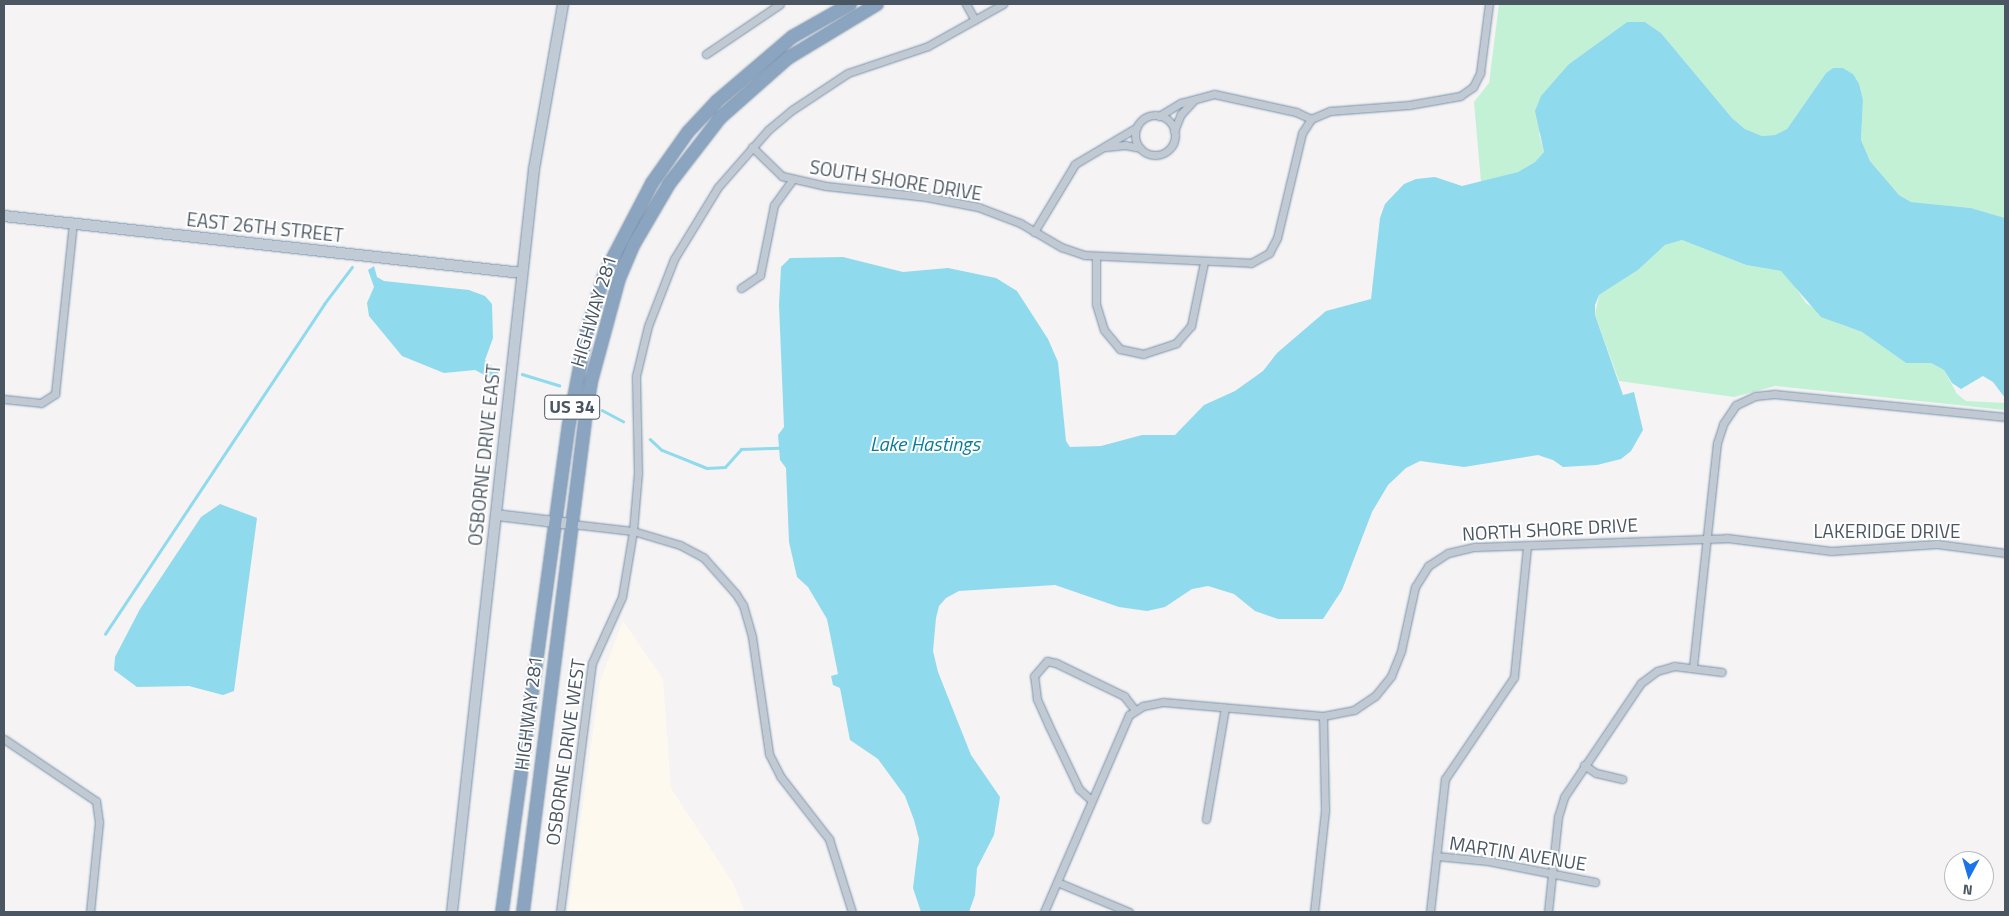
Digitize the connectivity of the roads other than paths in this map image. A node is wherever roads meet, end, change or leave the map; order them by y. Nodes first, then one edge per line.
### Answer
1 (563, 4) edge
2 (780, 4) edge
3 (850, 4) edge
4 (877, 4) edge
5 (966, 4) edge
6 (1003, 4) edge
7 (1489, 4) edge
8 (975, 20) junction
9 (706, 54) dead end
10 (1195, 99) junction
11 (1159, 116) junction
12 (1311, 119) junction
13 (1137, 127) junction
14 (1174, 131) junction
15 (752, 147) junction
16 (1106, 147) junction
17 (1140, 148) junction
18 (793, 180) junction
19 (4, 216) edge
20 (73, 223) junction
21 (1034, 232) junction
22 (1096, 257) junction
23 (1204, 262) junction
24 (522, 273) junction
25 (741, 288) dead end
26 (4, 399) edge
27 (2005, 417) edge
28 (496, 515) junction
29 (558, 522) junction
30 (572, 524) junction
31 (633, 531) junction
32 (1708, 538) junction
33 (1527, 546) junction
34 (2005, 553) edge
35 (1693, 667) junction
36 (1722, 672) dead end
37 (1225, 708) junction
38 (1135, 710) junction
39 (1323, 716) junction
40 (4, 739) edge
41 (1584, 765) junction
42 (1622, 779) dead end
43 (1090, 800) junction
44 (1206, 819) dead end
45 (1436, 856) junction
46 (1552, 874) junction
47 (1056, 882) junction
48 (1595, 882) dead end
49 (90, 912) edge
50 (452, 912) edge
51 (502, 912) edge
52 (524, 912) edge
53 (560, 912) edge
54 (852, 912) edge
55 (1044, 912) edge
56 (1129, 912) edge
57 (1314, 912) edge
58 (1430, 912) edge
59 (1548, 912) edge

1 - 24 street, OSBORNE DRIVE EAST
2 - 9 street
3 - 29 highway, HIGHWAY 281 / US 34
4 - 30 highway, HIGHWAY 281 / US 34
5 - 8 street
6 - 8 street, OSBORNE DRIVE WEST
7 - 12 street
8 - 15 street, OSBORNE DRIVE WEST
10 - 11 street
10 - 12 street
10 - 14 street
11 - 13 street
11 - 14 street
12 - 23 street, SOUTH SHORE DRIVE
13 - 16 street
13 - 17 street
14 - 17 street
15 - 18 street, SOUTH SHORE DRIVE
15 - 31 street, OSBORNE DRIVE WEST
16 - 17 street
16 - 21 street
18 - 21 street, SOUTH SHORE DRIVE
18 - 25 street
19 - 20 street, EAST 26TH STREET
20 - 24 street, EAST 26TH STREET
20 - 26 street
21 - 22 street, SOUTH SHORE DRIVE
22 - 23 street, SOUTH SHORE DRIVE
22 - 23 street
24 - 28 street, OSBORNE DRIVE EAST
27 - 32 street
28 - 29 street
28 - 50 street, OSBORNE DRIVE EAST
29 - 30 street
29 - 51 highway, HIGHWAY 281 / US 34
30 - 31 street
30 - 52 highway, HIGHWAY 281 / US 34
31 - 53 street, OSBORNE DRIVE WEST
31 - 54 street
32 - 33 street, NORTH SHORE DRIVE
32 - 34 street, LAKERIDGE DRIVE
32 - 35 street
33 - 39 street, NORTH SHORE DRIVE
33 - 45 street
35 - 36 street
35 - 41 street
37 - 38 street, NORTH SHORE DRIVE
37 - 39 street, NORTH SHORE DRIVE
37 - 44 street
38 - 43 street
38 - 43 street
39 - 57 street
40 - 49 street
41 - 42 street
41 - 46 street
43 - 47 street
45 - 46 street, MARTIN AVENUE
45 - 58 street
46 - 48 street, MARTIN AVENUE
46 - 59 street
47 - 55 street
47 - 56 street

